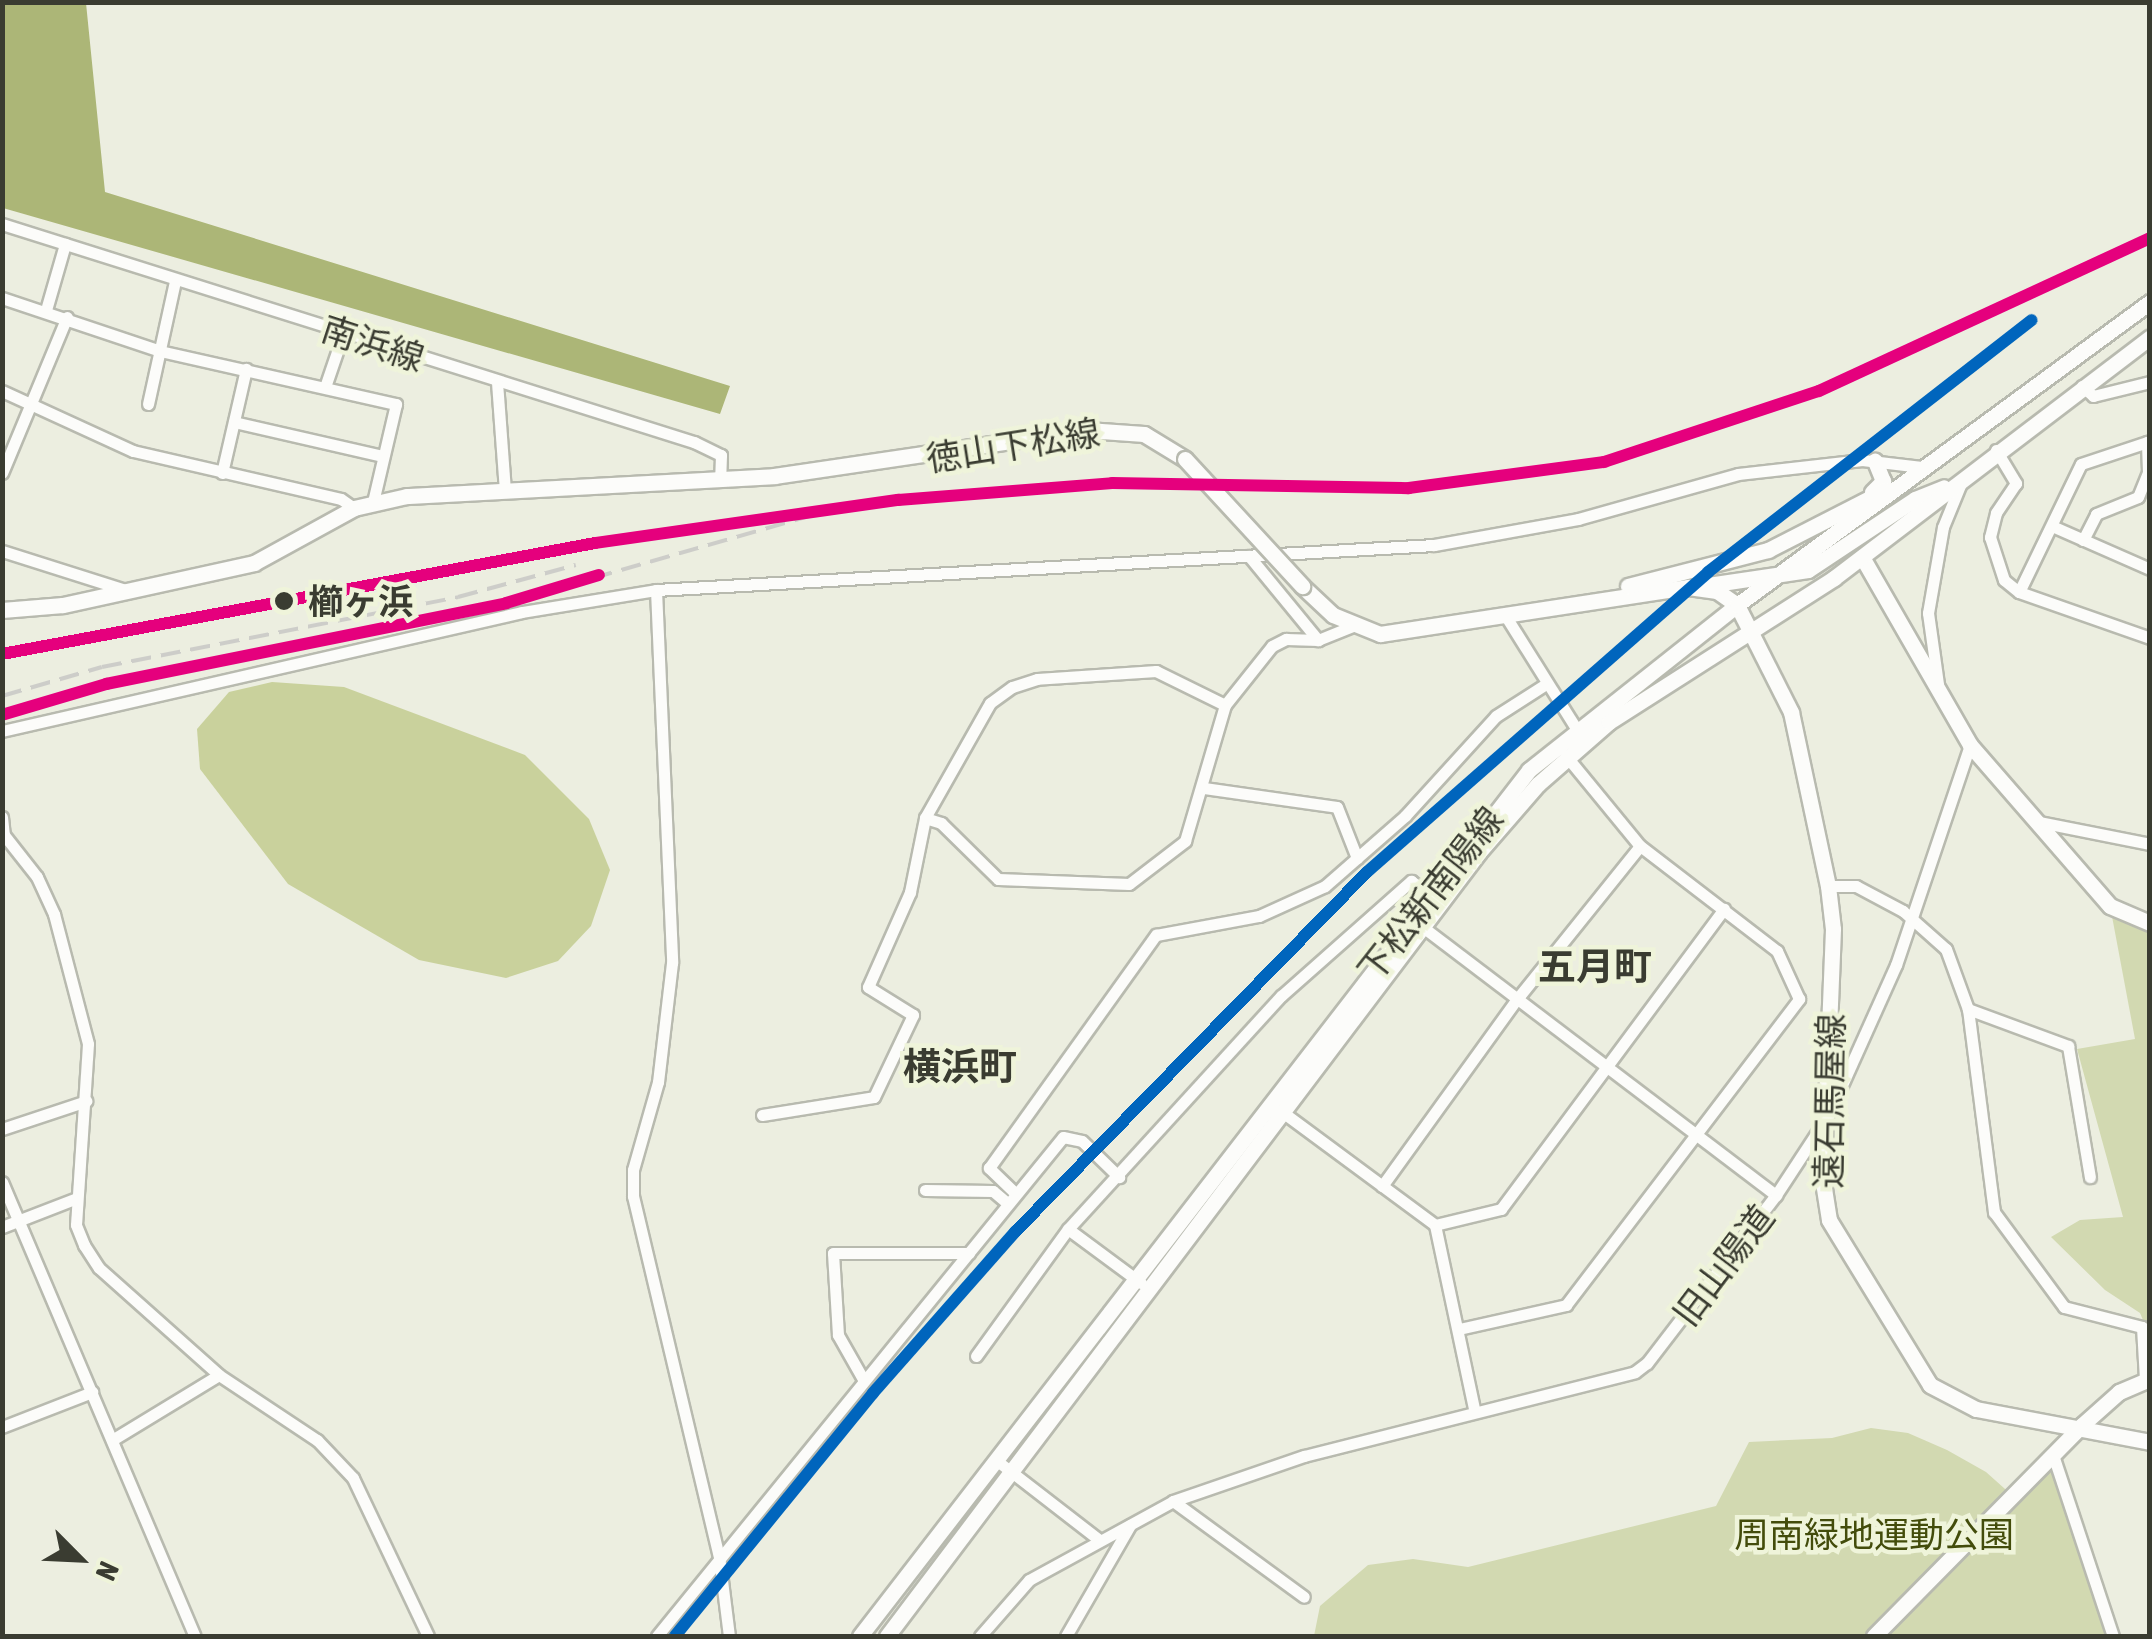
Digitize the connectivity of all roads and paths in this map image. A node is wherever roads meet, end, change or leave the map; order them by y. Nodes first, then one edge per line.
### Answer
1 (2, 224) edge
2 (65, 244) junction
3 (175, 281) junction
4 (2, 298) edge
5 (2150, 302) edge
6 (46, 310) junction
7 (66, 317) junction
8 (344, 334) junction
9 (2150, 337) edge
10 (160, 351) junction
11 (246, 368) junction
12 (497, 382) junction
13 (2150, 382) edge
14 (2082, 386) junction
15 (325, 387) junction
16 (2, 391) edge
17 (148, 404) dead end
18 (34, 406) junction
19 (234, 422) junction
20 (2148, 442) edge
21 (1996, 450) junction
22 (383, 456) junction
23 (1875, 461) junction
24 (1922, 467) junction
25 (2, 473) edge
26 (222, 473) junction
27 (720, 478) junction
28 (1962, 480) junction
29 (1891, 489) junction
30 (505, 491) junction
31 (1872, 492) junction
32 (373, 502) junction
33 (354, 508) junction
34 (2052, 526) junction
35 (2083, 540) junction
36 (2, 550) edge
37 (1249, 556) junction
38 (1862, 556) junction
39 (2150, 569) edge
40 (1776, 580) junction
41 (1688, 587) junction
42 (129, 590) junction
43 (656, 590) junction
44 (2019, 592) junction
45 (1737, 605) junction
46 (2, 610) edge
47 (1532, 610) junction
48 (1505, 615) junction
49 (1352, 626) junction
50 (1752, 631) junction
51 (2150, 638) edge
52 (1318, 640) junction
53 (1546, 684) junction
54 (1938, 690) junction
55 (1225, 705) junction
56 (1576, 728) junction
57 (2, 731) edge
58 (1970, 745) junction
59 (1566, 756) junction
60 (1204, 788) junction
61 (2, 817) edge
62 (924, 818) junction
63 (2039, 822) junction
64 (2150, 844) edge
65 (1640, 846) junction
66 (1358, 858) junction
67 (1828, 886) junction
68 (1430, 894) junction
69 (1724, 909) junction
70 (1913, 918) junction
71 (2150, 923) edge
72 (1424, 928) junction
73 (1517, 998) junction
74 (1968, 1008) junction
75 (1602, 1068) junction
76 (86, 1101) junction
77 (1269, 1103) junction
78 (1284, 1113) junction
79 (1828, 1114) junction
80 (762, 1115) dead end
81 (2, 1130) edge
82 (1697, 1132) junction
83 (1116, 1173) junction
84 (2090, 1177) dead end
85 (2, 1182) edge
86 (1382, 1186) junction
87 (924, 1190) dead end
88 (1776, 1195) junction
89 (1010, 1197) junction
90 (77, 1198) junction
91 (18, 1221) junction
92 (1435, 1224) junction
93 (2, 1227) edge
94 (1068, 1229) junction
95 (969, 1253) junction
96 (1134, 1277) junction
97 (1150, 1290) junction
98 (1460, 1329) junction
99 (976, 1356) dead end
100 (219, 1375) junction
101 (863, 1379) junction
102 (2147, 1379) edge
103 (92, 1392) junction
104 (1474, 1408) junction
105 (2082, 1424) junction
106 (2, 1427) edge
107 (112, 1440) junction
108 (2150, 1442) edge
109 (2053, 1455) junction
110 (996, 1460) junction
111 (1012, 1473) junction
112 (1173, 1501) junction
113 (1130, 1525) junction
114 (1097, 1538) junction
115 (719, 1556) junction
116 (1304, 1596) dead end
117 (195, 1636) edge
118 (428, 1636) edge
119 (657, 1636) edge
120 (728, 1636) edge
121 (860, 1636) edge
122 (887, 1636) edge
123 (980, 1636) edge
124 (1066, 1636) edge
125 (1874, 1636) edge
126 (2112, 1636) edge

1 - 2 street, 南浜線
2 - 3 street, 南浜線
2 - 6 street
3 - 8 street, 南浜線
3 - 10 street
4 - 6 street
5 - 24 main road, 下松新南陽線
6 - 7 street
7 - 10 street
7 - 18 street
8 - 12 street, 南浜線
8 - 15 street
9 - 14 main road, 下松新南陽線
10 - 11 street
10 - 17 street
11 - 15 street
11 - 19 street
12 - 27 street, 南浜線
12 - 30 street
13 - 14 street
14 - 21 main road, 下松新南陽線
15 - 22 street
16 - 18 street
18 - 25 street
18 - 26 street
19 - 22 street
19 - 26 street
20 - 34 street
20 - 35 street
21 - 28 main road, 下松新南陽線
21 - 44 street
22 - 32 street
23 - 24 street
23 - 31 main road
23 - 37 street
24 - 29 main road, 下松新南陽線
26 - 33 street
27 - 30 main road, 徳山下松線
27 - 49 main road, 徳山下松線, bridge
28 - 38 main road, 下松新南陽線
28 - 40 main road
28 - 54 street
29 - 31 main road
29 - 40 main road, 下松新南陽線
30 - 32 main road, 徳山下松線
31 - 47 main road
32 - 33 main road, 徳山下松線
33 - 42 main road, 徳山下松線
34 - 35 street
34 - 44 street
35 - 39 street
36 - 42 street
37 - 43 street
37 - 52 street
38 - 50 main road, 下松新南陽線
38 - 54 main road
40 - 41 main road
40 - 45 main road, 下松新南陽線
41 - 45 main road
41 - 47 main road
42 - 46 main road, 徳山下松線
43 - 57 street
43 - 115 street
44 - 51 street
45 - 50 main road
45 - 56 main road, 下松新南陽線
47 - 48 main road
48 - 49 main road
48 - 53 street
49 - 52 street
50 - 59 main road, 下松新南陽線
50 - 67 main road, 遠石馬屋線
52 - 55 street
53 - 56 street
53 - 66 street
54 - 58 main road
55 - 60 street
55 - 62 street
56 - 68 main road, 下松新南陽線
58 - 63 main road
58 - 70 street, 旧山陽道
59 - 65 street
59 - 72 main road, 下松新南陽線
60 - 62 street
60 - 66 street
61 - 76 street
62 - 80 street
63 - 64 street
63 - 71 main road
65 - 69 street
65 - 73 street
66 - 89 street
67 - 70 street
67 - 79 main road, 遠石馬屋線
68 - 77 main road, 下松新南陽線
68 - 83 street
69 - 75 street
69 - 82 street
70 - 74 street
70 - 79 street, 旧山陽道
72 - 73 street
72 - 78 main road, 下松新南陽線
73 - 75 street
73 - 86 street
74 - 84 street
74 - 102 street
75 - 82 street
75 - 92 street
76 - 81 street
76 - 90 street
77 - 78 street
77 - 96 main road, 下松新南陽線
78 - 86 street
78 - 97 main road, 下松新南陽線
79 - 88 street, 旧山陽道
79 - 105 main road, 遠石馬屋線
82 - 88 street
82 - 98 street
83 - 89 street
83 - 94 street
85 - 91 street
86 - 92 street
87 - 89 street
88 - 104 street, 旧山陽道
89 - 95 street
90 - 91 street
90 - 100 street
91 - 93 street
91 - 103 street
92 - 98 street
94 - 96 street
94 - 99 street
95 - 101 street
95 - 101 street
96 - 97 street
96 - 110 main road, 下松新南陽線
97 - 111 main road, 下松新南陽線
98 - 104 street
100 - 107 street
100 - 118 street
101 - 115 street
102 - 105 main road
103 - 106 street
103 - 107 street
104 - 112 street, 旧山陽道
105 - 108 main road, 遠石馬屋線
105 - 109 main road
107 - 117 street
109 - 125 main road
109 - 126 street
110 - 111 street
110 - 121 main road, 下松新南陽線
111 - 114 street
111 - 122 main road, 下松新南陽線
112 - 113 street, 旧山陽道
112 - 116 street
113 - 114 street, 旧山陽道
113 - 124 street
114 - 123 street, 旧山陽道
115 - 119 street
115 - 120 street

